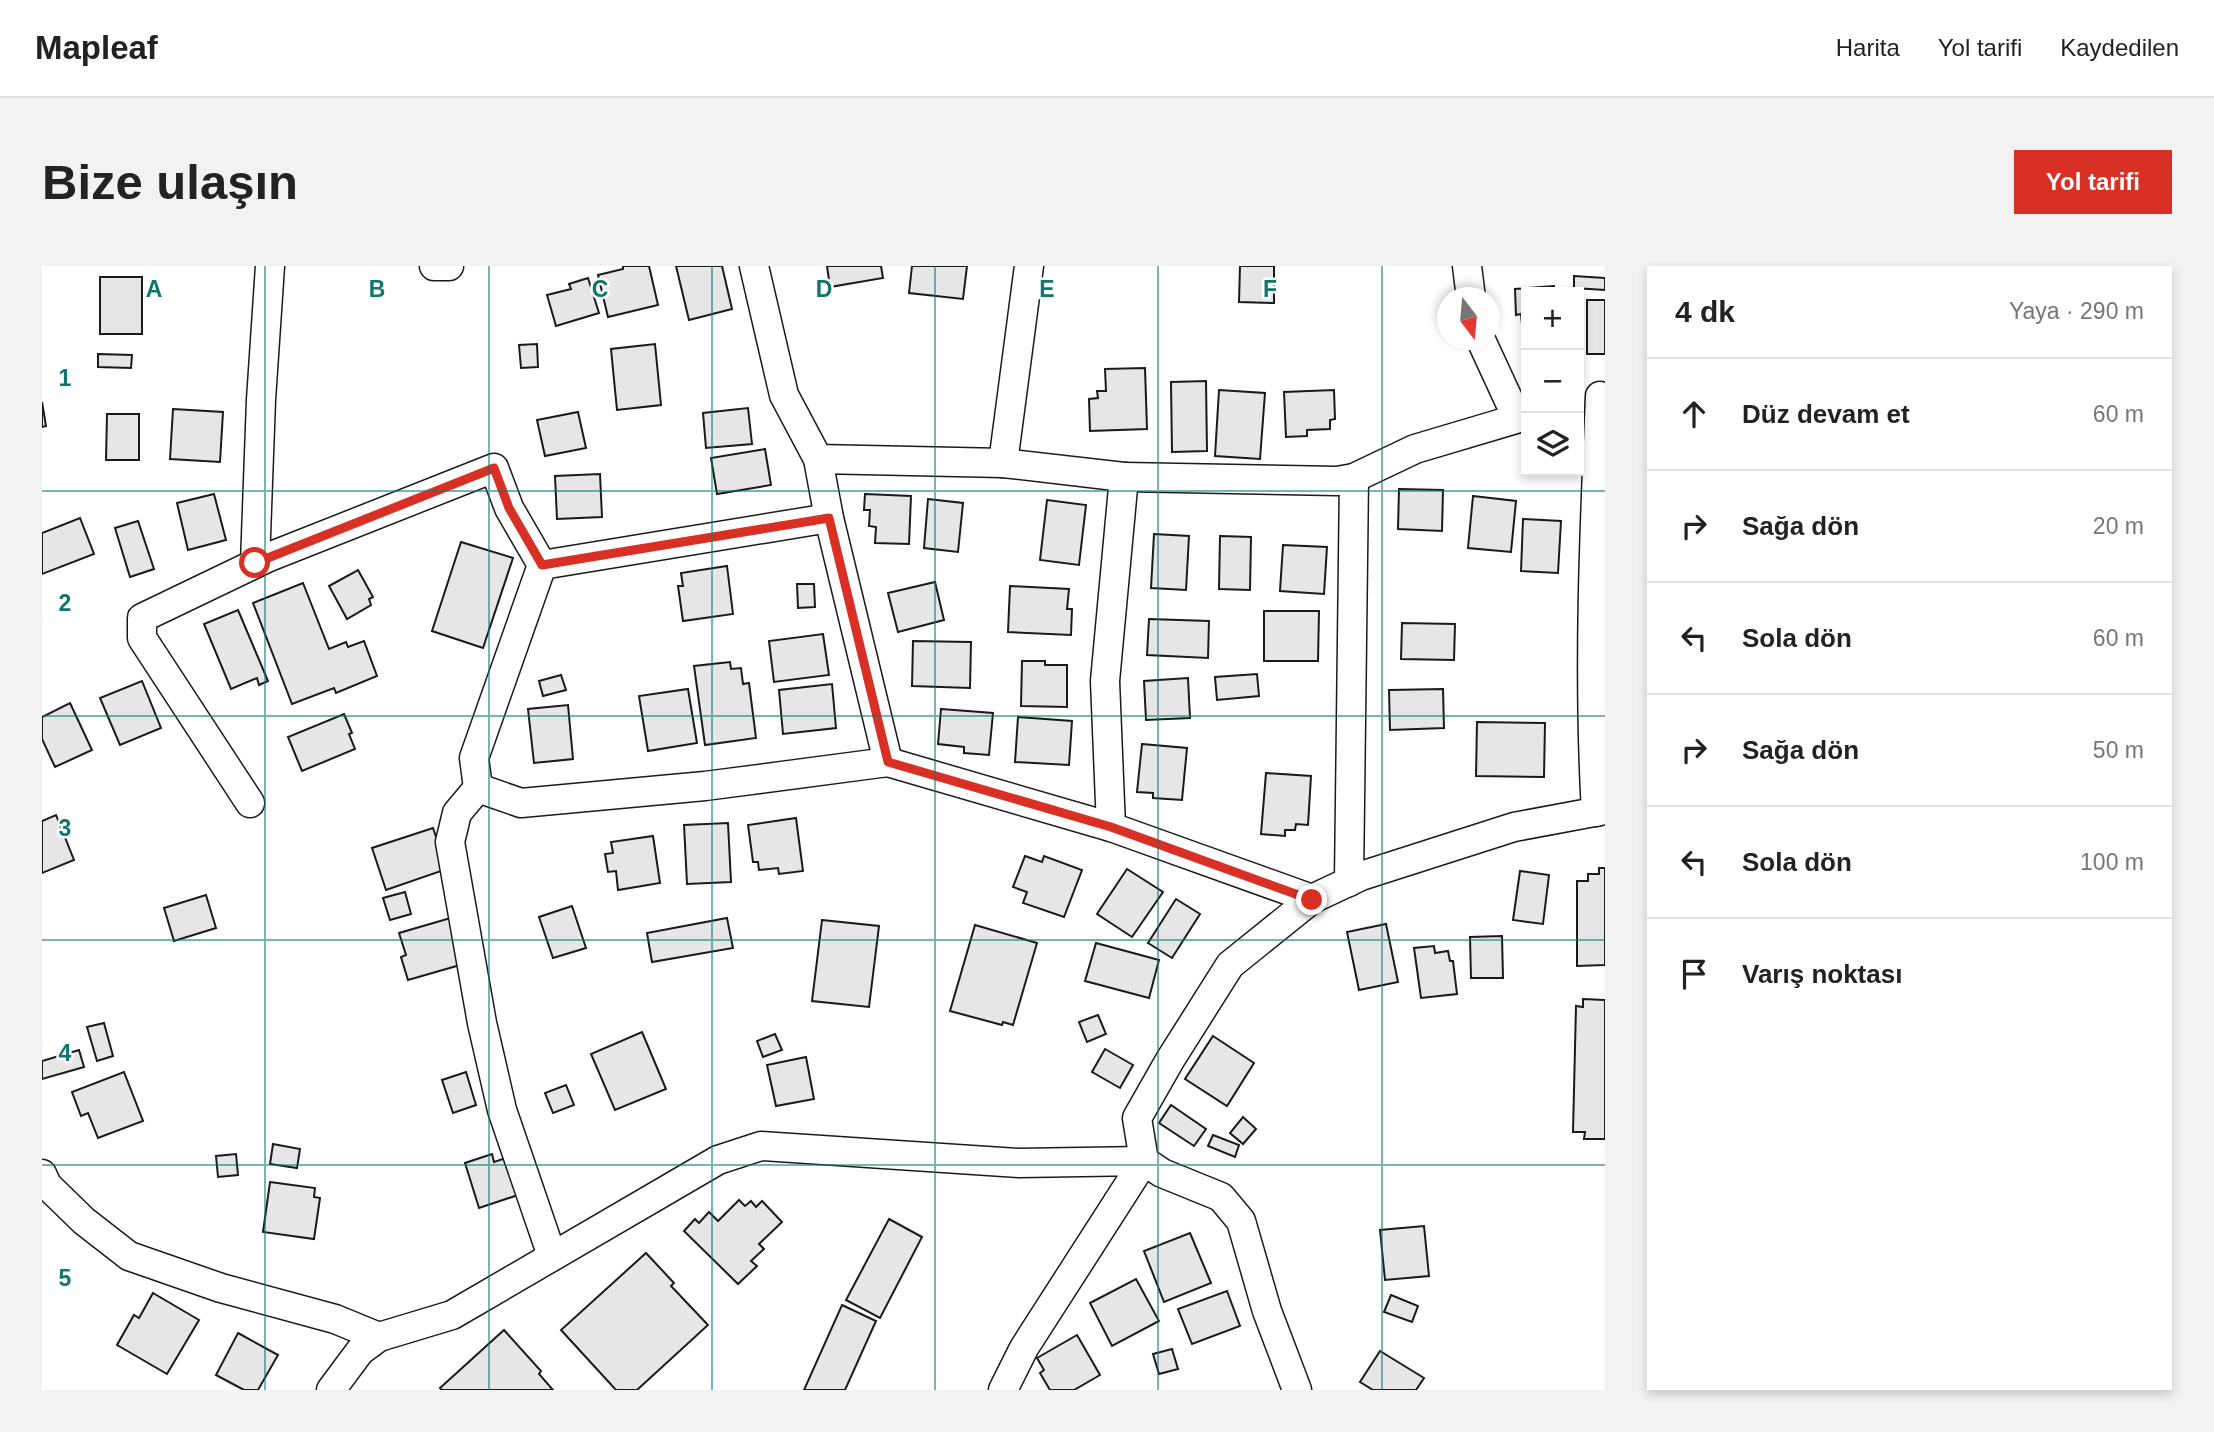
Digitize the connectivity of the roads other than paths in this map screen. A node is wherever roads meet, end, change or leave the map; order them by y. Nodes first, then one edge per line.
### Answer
1 (270, 266) edge
2 (434, 266) edge
3 (449, 266) edge
4 (754, 266) edge
5 (1028, 266) edge
6 (1467, 266) edge
7 (1470, 287) edge
8 (1486, 350) edge
9 (1595, 398) edge
10 (1521, 417) edge
11 (818, 459) junction
12 (1003, 463) junction
13 (1124, 477) junction
14 (1354, 478) junction
15 (829, 518) junction
16 (255, 563) junction
17 (542, 565) junction
18 (888, 762) junction
19 (478, 788) junction
20 (250, 803) dead end
21 (1600, 811) edge
22 (1111, 827) junction
23 (1349, 882) junction
24 (1312, 900) junction
25 (1144, 1161) junction
26 (42, 1174) edge
27 (552, 1256) junction
28 (379, 1337) junction
29 (1286, 1382) edge
30 (331, 1390) edge
31 (1003, 1390) edge

1 - 16 street
2 - 3 street
4 - 11 street
5 - 12 street
6 - 7 street
8 - 10 street
9 - 21 street
10 - 14 street
11 - 12 street
11 - 15 street
12 - 13 street
13 - 14 street
13 - 22 street
14 - 23 street
15 - 17 street
15 - 18 street
16 - 17 street
16 - 20 street
17 - 19 street
18 - 19 street
18 - 22 street
19 - 27 street
21 - 23 street
22 - 24 street
23 - 24 street
24 - 25 street
25 - 27 street
25 - 29 street
25 - 31 street
26 - 28 street
27 - 28 street
28 - 30 street

